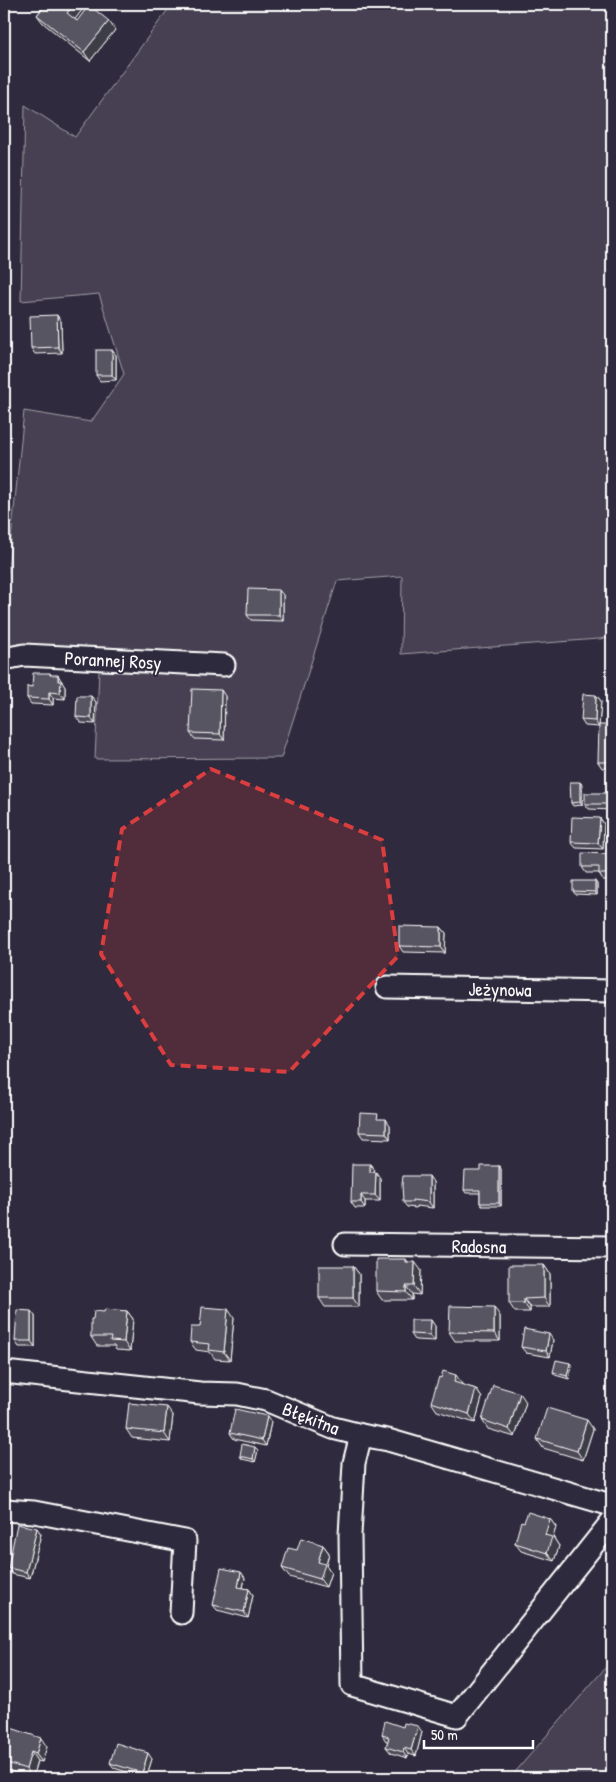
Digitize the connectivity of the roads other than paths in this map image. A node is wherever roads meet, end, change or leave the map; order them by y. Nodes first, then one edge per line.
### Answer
1 (4, 659) edge
2 (224, 665) dead end
3 (387, 987) dead end
4 (612, 991) edge
5 (345, 1244) dead end
6 (612, 1247) edge
7 (4, 1372) edge
8 (361, 1435) junction
9 (612, 1506) edge
10 (4, 1510) edge
11 (181, 1613) dead end

1 - 2 street, Porannej Rosy
3 - 4 street, Jeżynowa
5 - 6 street, Radosna
7 - 8 street, Błękitna
8 - 9 street, Błękitna
8 - 9 street
10 - 11 street

